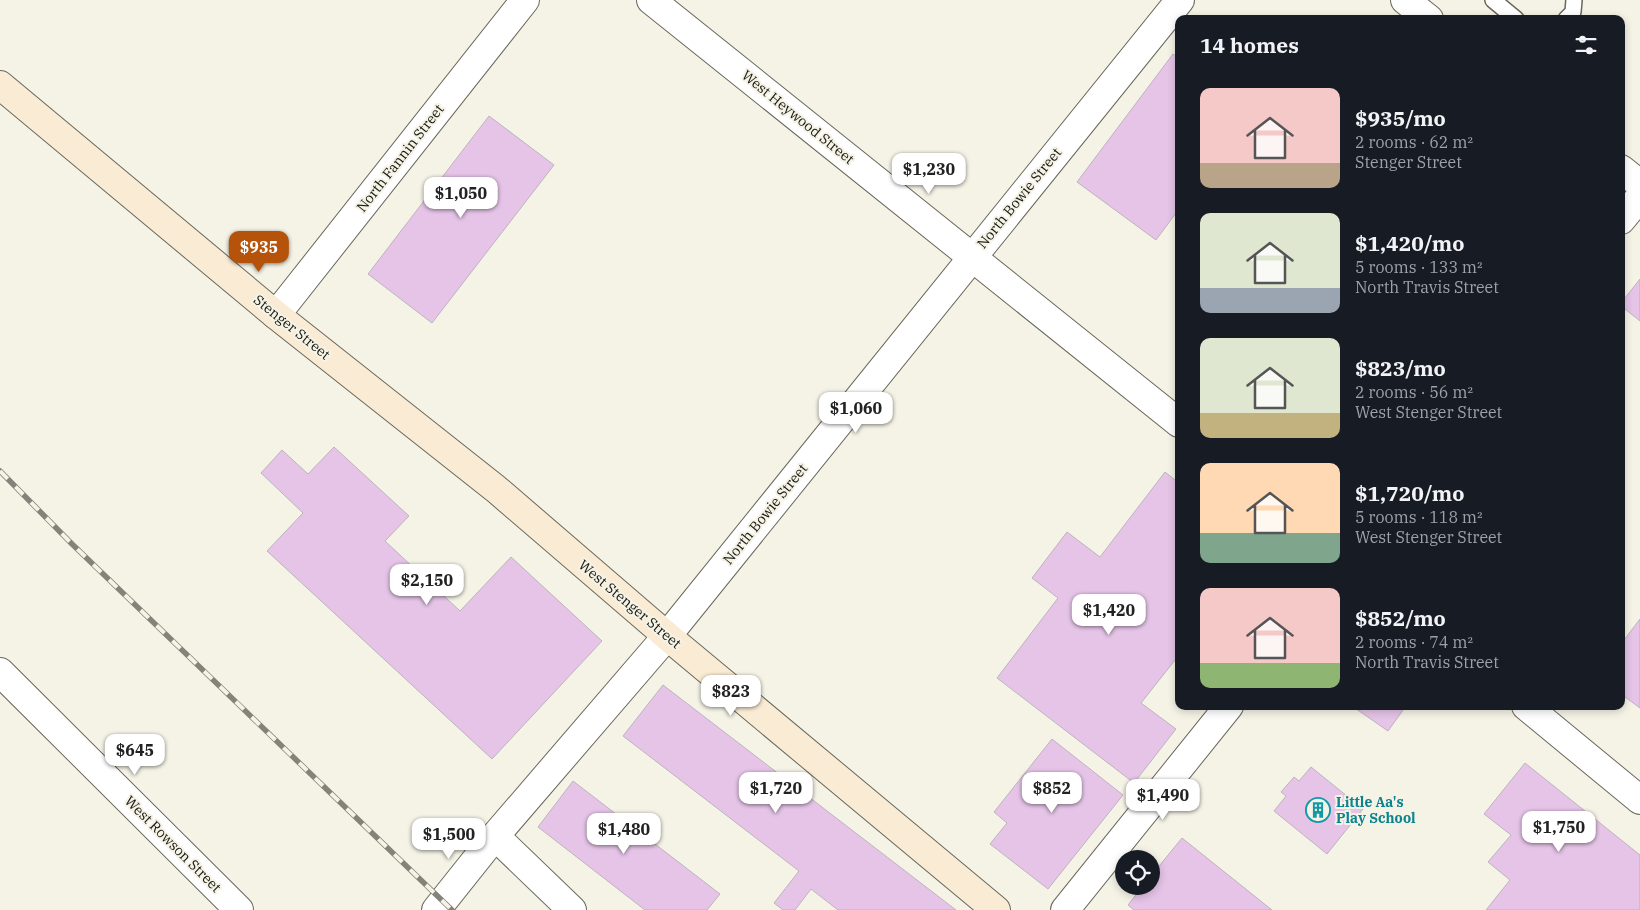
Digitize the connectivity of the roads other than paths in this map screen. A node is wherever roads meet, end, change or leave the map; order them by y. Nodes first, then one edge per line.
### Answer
1 (525, 0) edge
2 (651, 0) edge
3 (1180, 0) edge
4 (1405, 0) edge
5 (1493, 0) edge
6 (1574, 0) edge
7 (1424, 15) edge
8 (1511, 15) edge
9 (1570, 15) edge
10 (0, 85) edge
11 (1625, 172) edge
12 (1640, 184) edge
13 (1640, 197) edge
14 (1625, 215) edge
15 (972, 256) junction
16 (276, 315) junction
17 (1175, 420) edge
18 (496, 489) joint
19 (667, 636) junction
20 (0, 672) edge
21 (1226, 710) edge
22 (1531, 710) edge
23 (1640, 800) edge
24 (495, 836) junction
25 (239, 910) edge
26 (436, 910) edge
27 (572, 910) edge
28 (996, 910) edge
29 (1065, 910) edge

1 - 16 street, North Fannin Street
2 - 15 street, West Heywood Street
3 - 15 street, North Bowie Street
4 - 7 street
5 - 8 lane
6 - 9 lane
10 - 16 street, Stenger Street
11 - 12 street
13 - 14 street
15 - 17 street, West Heywood Street
15 - 19 street, North Bowie Street
16 - 18 street, Stenger Street
18 - 19 street, West Stenger Street
19 - 24 street, North Bowie Street
19 - 28 street, West Stenger Street
20 - 25 street, West Rowson Street
21 - 29 street
22 - 23 street
24 - 26 street, North Bowie Street
24 - 27 street

